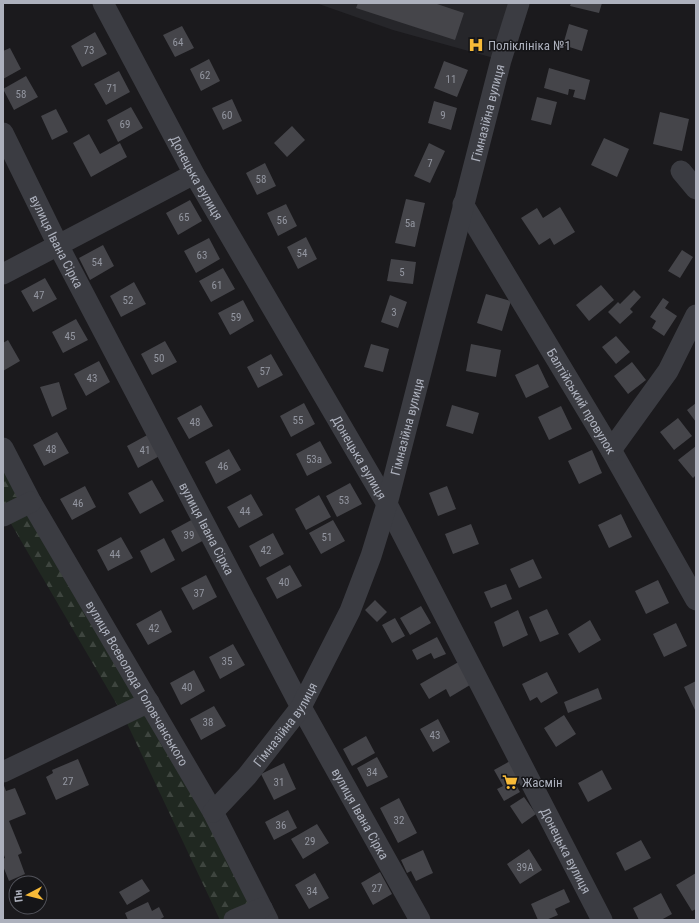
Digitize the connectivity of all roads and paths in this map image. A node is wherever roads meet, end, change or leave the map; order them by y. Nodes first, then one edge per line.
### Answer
1 (103, 3) edge
2 (519, 3) edge
3 (3, 133) edge
4 (681, 171) dead end
5 (194, 174) junction
6 (696, 189) edge
7 (463, 204) junction
8 (58, 245) junction
9 (3, 274) edge
10 (696, 315) edge
11 (3, 448) edge
12 (611, 450) junction
13 (31, 502) junction
14 (387, 504) junction
15 (3, 516) edge
16 (696, 600) edge
17 (149, 702) junction
18 (301, 707) junction
19 (3, 772) edge
20 (213, 812) junction
21 (265, 914) edge
22 (234, 920) edge
23 (420, 920) edge
24 (602, 920) edge

1 - 5 street, Донецька вулиця
2 - 7 street, Гімназійна вулиця
3 - 8 street, вулиця Івана Сірка
4 - 6 street
5 - 8 street
5 - 14 street, Донецька вулиця
7 - 12 street, Балтійський провулок
7 - 14 street, Гімназійна вулиця
8 - 9 street
8 - 18 street, вулиця Івана Сірка
10 - 12 street
11 - 13 street, вулиця Всеволода Головчанського
12 - 16 street, Балтійський провулок
13 - 15 street
13 - 17 street, вулиця Всеволода Головчанського
14 - 18 street, Гімназійна вулиця
14 - 24 street, Донецька вулиця
17 - 19 street
17 - 20 street, вулиця Всеволода Головчанського
18 - 20 street, Гімназійна вулиця
18 - 23 street, вулиця Івана Сірка
20 - 21 street, вулиця Всеволода Головчанського
21 - 22 street

